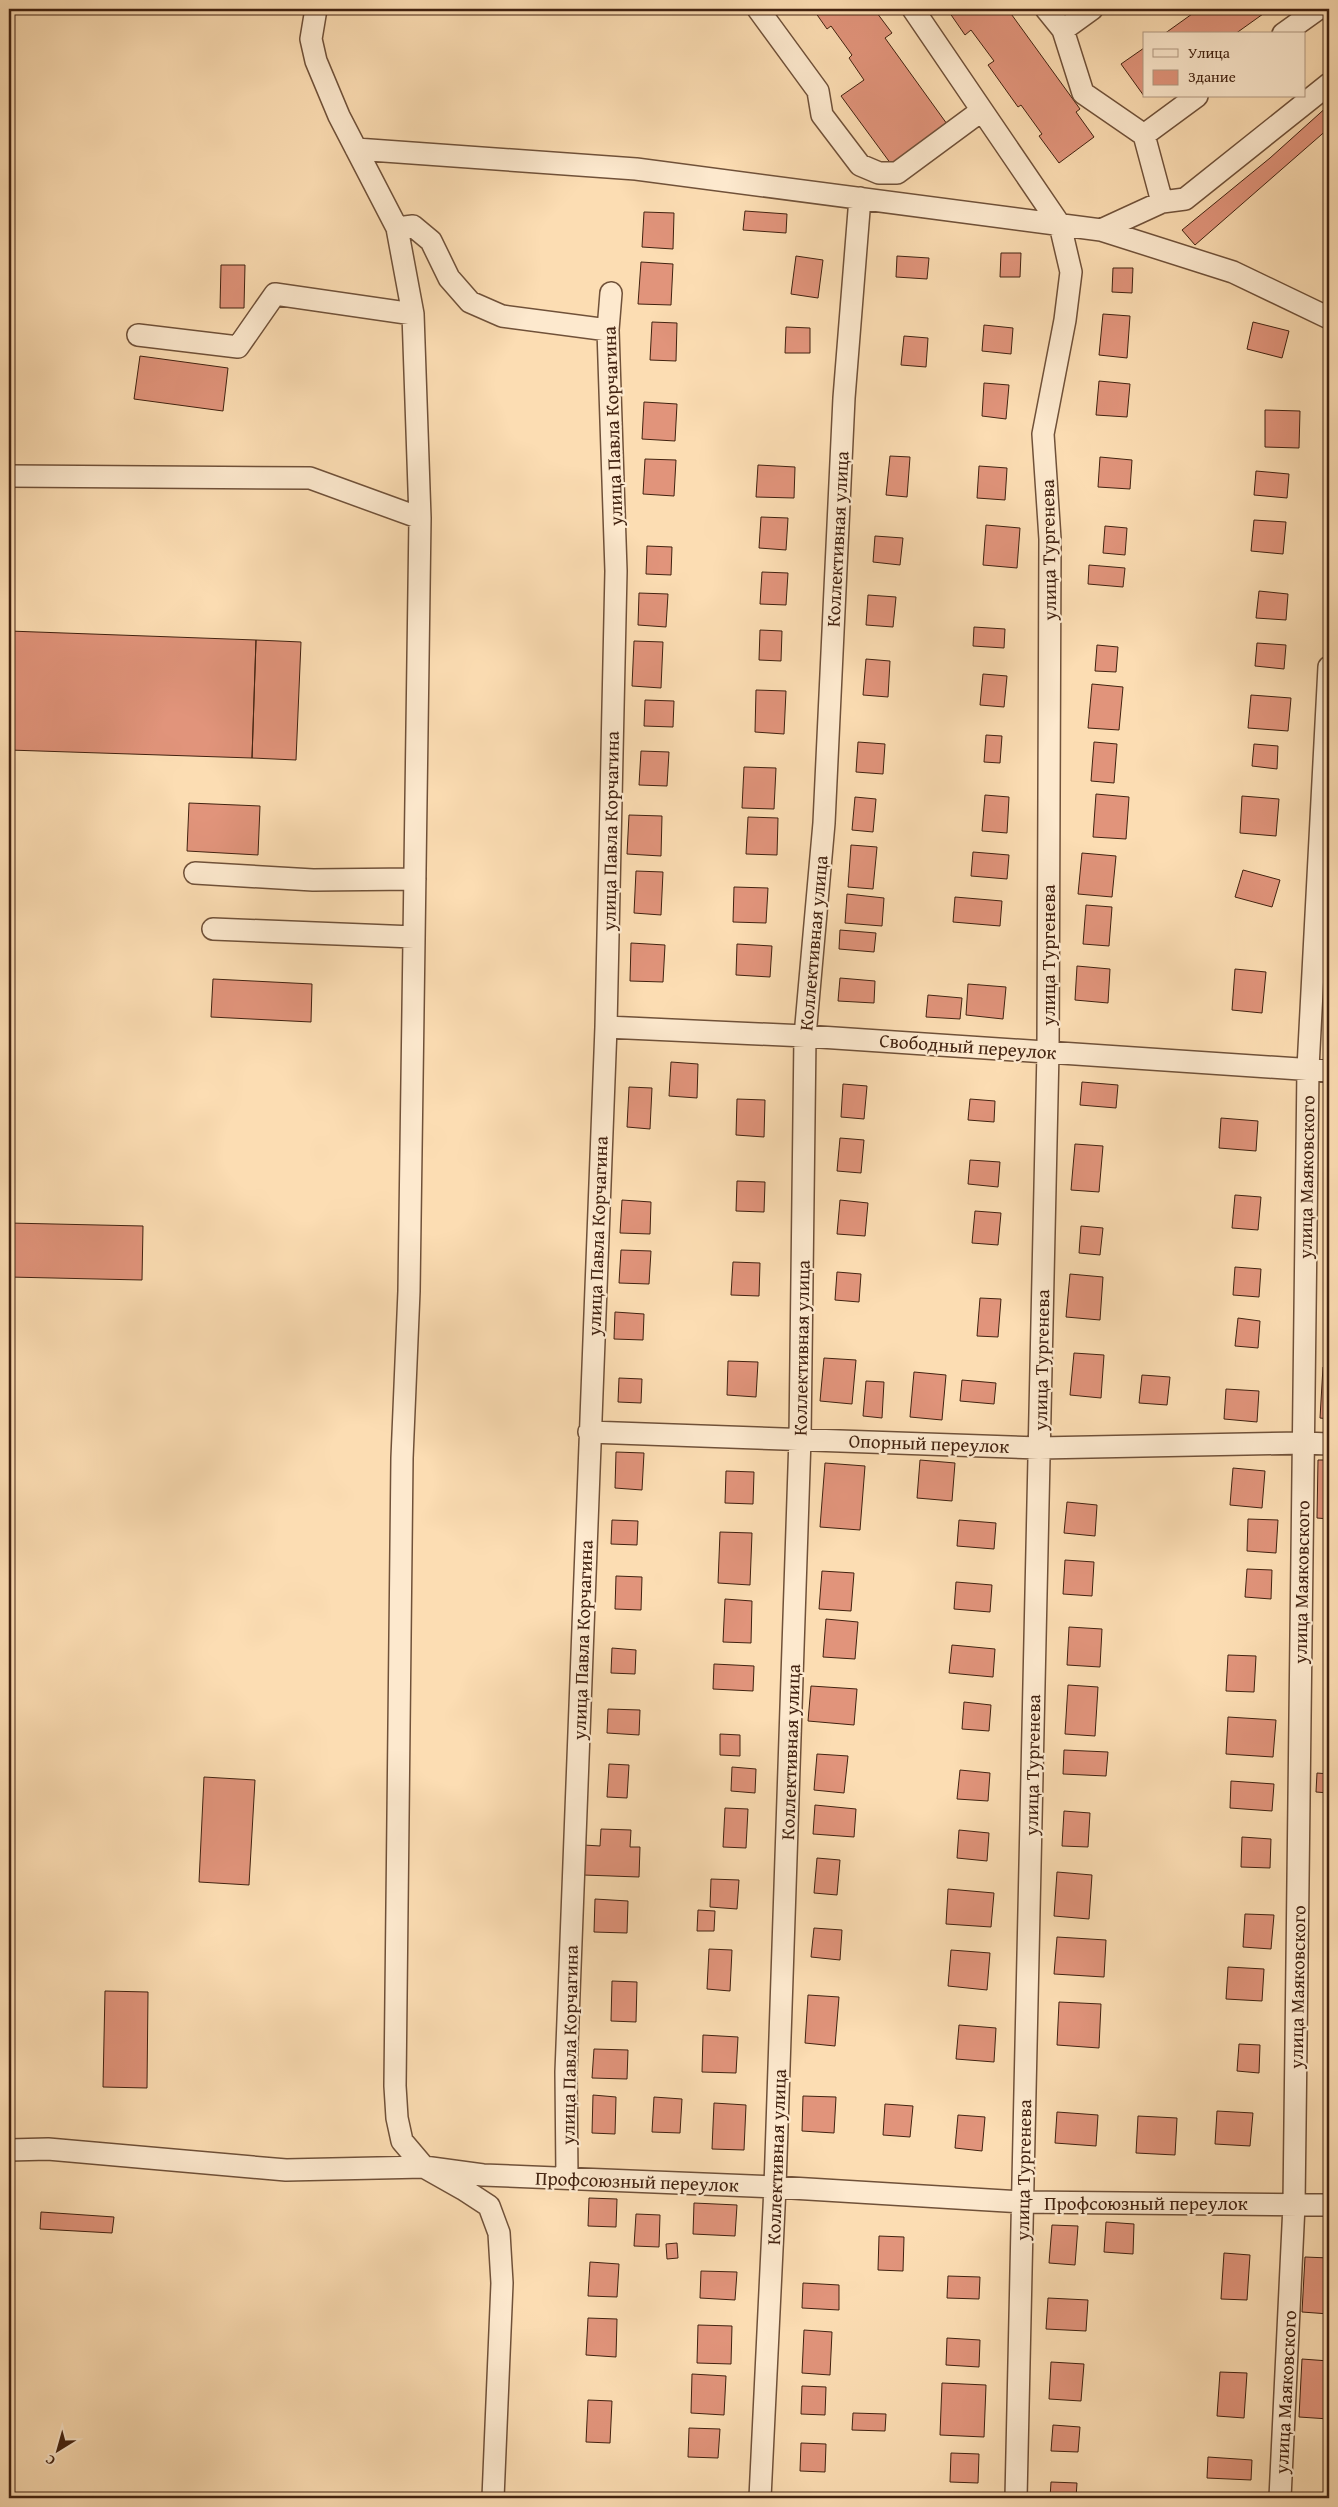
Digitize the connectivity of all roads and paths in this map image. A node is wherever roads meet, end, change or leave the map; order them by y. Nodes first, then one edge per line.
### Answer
1 (316, 9) edge
2 (758, 9) edge
3 (1046, 9) edge
4 (1092, 9) edge
5 (1318, 9) edge
6 (917, 10) edge
7 (1063, 30) junction
8 (1287, 32) edge
9 (1329, 84) edge
10 (1194, 98) edge
11 (980, 111) junction
12 (1144, 135) junction
13 (356, 149) junction
14 (860, 198) junction
15 (1162, 202) junction
16 (1060, 225) junction
17 (397, 228) junction
18 (1101, 230) junction
19 (610, 293) dead end
20 (413, 314) junction
21 (1329, 318) edge
22 (608, 330) junction
23 (138, 335) dead end
24 (9, 476) edge
25 (420, 518) junction
26 (1329, 667) edge
27 (195, 873) dead end
28 (415, 880) junction
29 (213, 929) dead end
30 (414, 938) junction
31 (606, 1027) junction
32 (805, 1036) junction
33 (1048, 1051) junction
34 (1308, 1068) junction
35 (1329, 1071) edge
36 (589, 1432) junction
37 (800, 1438) junction
38 (1303, 1443) junction
39 (1329, 1444) edge
40 (1039, 1448) junction
41 (9, 2150) edge
42 (424, 2167) junction
43 (567, 2178) junction
44 (775, 2187) junction
45 (1022, 2202) junction
46 (1294, 2205) junction
47 (1329, 2205) edge
48 (493, 2498) edge
49 (760, 2498) edge
50 (1016, 2498) edge
51 (1280, 2498) edge

1 - 13 street
2 - 11 street
3 - 7 street
4 - 7 street
5 - 8 street
6 - 11 street
7 - 12 street
9 - 15 street
10 - 12 street
11 - 16 street
12 - 15 street
13 - 14 street
13 - 17 street
14 - 16 street
14 - 32 street, Коллективная улица
15 - 18 street
16 - 18 street
16 - 33 street, улица Тургенева
17 - 20 street
17 - 22 street
18 - 21 street
19 - 22 street, улица Павла Корчагина
20 - 23 street
20 - 25 street
22 - 31 street, улица Павла Корчагина
24 - 25 street
25 - 28 street
26 - 34 street, улица Маяковского
27 - 28 street
28 - 30 street
29 - 30 street
30 - 42 street
31 - 32 street, Свободный переулок
31 - 36 street, улица Павла Корчагина
32 - 33 street, Свободный переулок
32 - 37 street, Коллективная улица
33 - 34 street, Свободный переулок
33 - 40 street, улица Тургенева
34 - 35 street, Свободный переулок
34 - 38 street, улица Маяковского
36 - 37 street, Опорный переулок
36 - 43 street, улица Павла Корчагина
37 - 40 street, Опорный переулок
37 - 44 street, Коллективная улица
38 - 39 street, Опорный переулок
38 - 40 street, Опорный переулок
38 - 46 street, улица Маяковского
40 - 45 street, улица Тургенева
41 - 42 street, Профсоюзный переулок
42 - 43 street, Профсоюзный переулок
42 - 48 street
43 - 44 street, Профсоюзный переулок
44 - 45 street, Профсоюзный переулок
44 - 49 street, Коллективная улица
45 - 46 street, Профсоюзный переулок
45 - 50 street, улица Тургенева
46 - 47 street, Профсоюзный переулок
46 - 51 street, улица Маяковского

